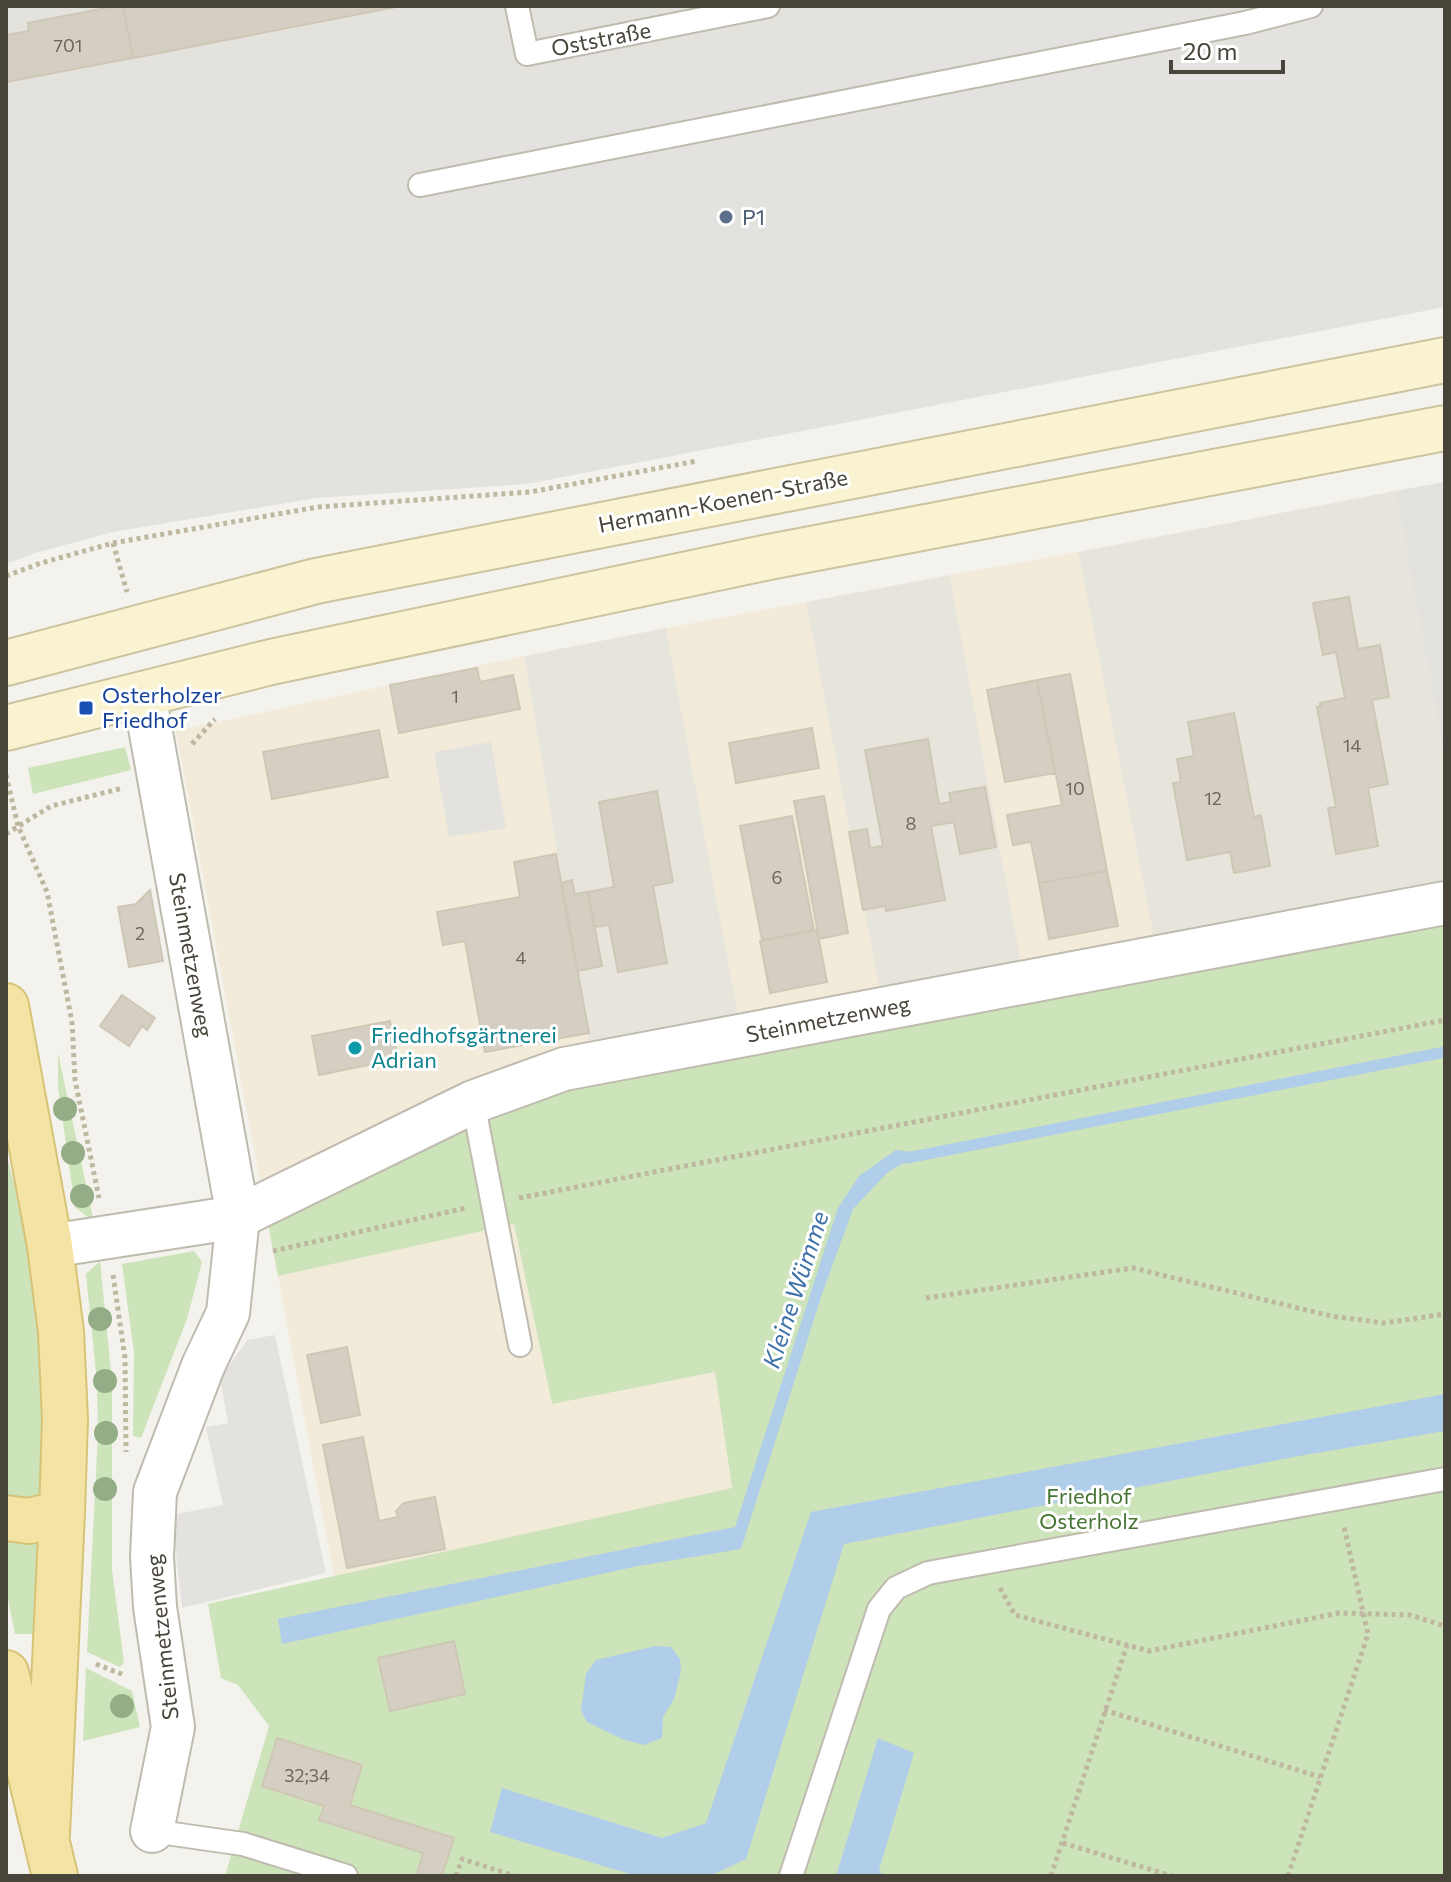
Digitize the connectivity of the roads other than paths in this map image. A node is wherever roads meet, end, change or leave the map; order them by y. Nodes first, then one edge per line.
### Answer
1 (517, 6) edge
2 (768, 6) edge
3 (1311, 6) edge
4 (420, 185) dead end
5 (1445, 360) edge
6 (1445, 428) edge
7 (6, 663) edge
8 (144, 694) junction
9 (6, 728) edge
10 (1445, 903) edge
11 (6, 1006) edge
12 (473, 1102) junction
13 (238, 1217) junction
14 (50, 1246) junction
15 (520, 1345) dead end
16 (1445, 1479) edge
17 (62, 1513) junction
18 (6, 1518) edge
19 (6, 1673) edge
20 (152, 1831) joint
21 (51, 1855) edge
22 (346, 1876) edge
23 (791, 1876) edge

1 - 2 lane, Oststraße
3 - 4 lane
5 - 7 main road, Hermann-Koenen-Straße
6 - 8 main road
8 - 9 main road
8 - 13 street, Steinmetzenweg
10 - 12 street, Steinmetzenweg
11 - 14 main road
12 - 13 street, Steinmetzenweg
12 - 15 lane
13 - 14 street, Steinmetzenweg
13 - 20 street, Steinmetzenweg
14 - 17 main road
16 - 23 lane
17 - 18 main road
17 - 21 main road
19 - 21 main road
20 - 22 lane

